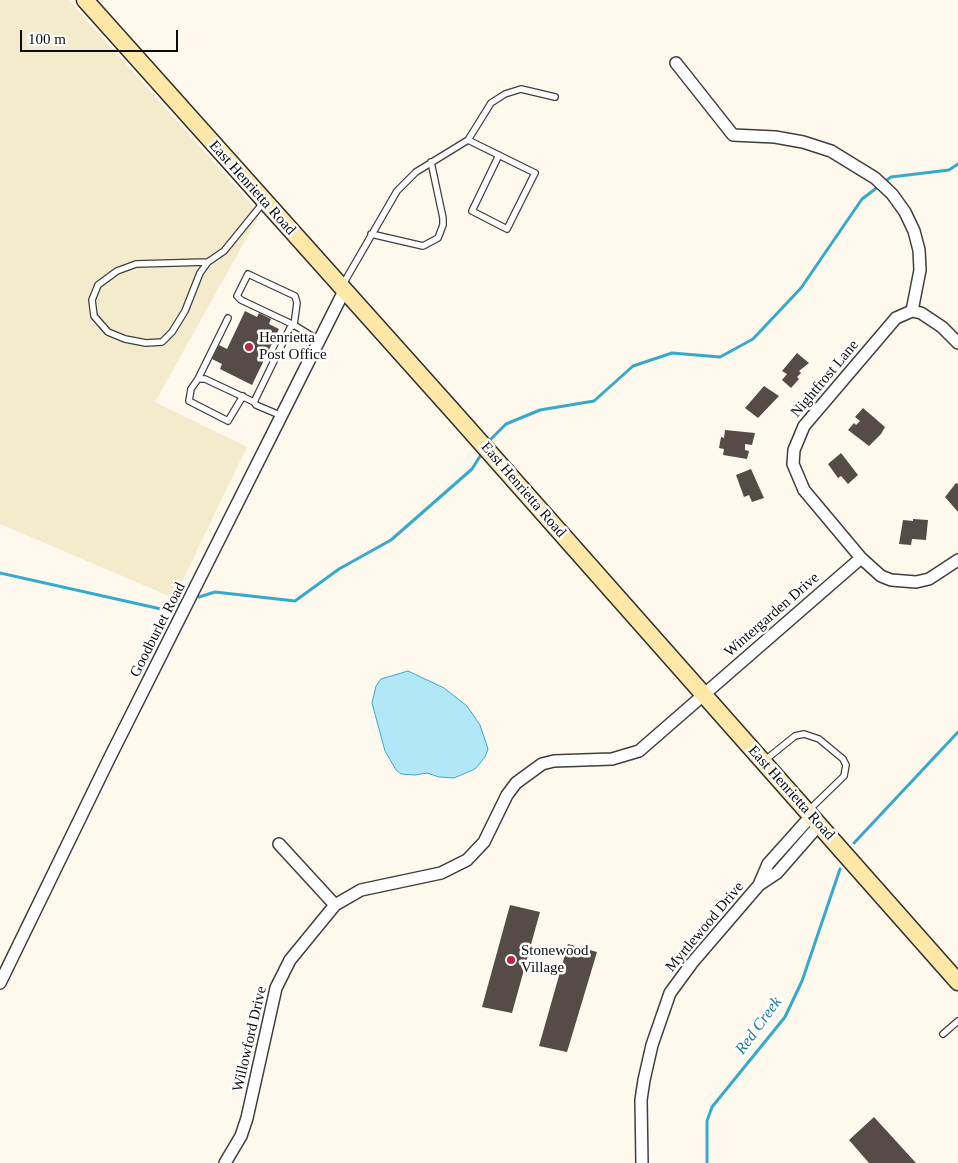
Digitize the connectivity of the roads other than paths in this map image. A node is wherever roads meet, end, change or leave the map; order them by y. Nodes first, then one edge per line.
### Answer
1 (85, 0) edge
2 (676, 63) dead end
3 (555, 97) dead end
4 (468, 140) junction
5 (499, 155) junction
6 (431, 162) junction
7 (264, 201) junction
8 (371, 234) junction
9 (208, 262) junction
10 (342, 289) junction
11 (912, 311) junction
12 (228, 318) dead end
13 (294, 325) junction
14 (320, 341) junction
15 (958, 343) edge
16 (198, 379) junction
17 (243, 396) junction
18 (254, 402) junction
19 (282, 416) junction
20 (860, 558) junction
21 (958, 560) edge
22 (704, 695) junction
23 (763, 762) junction
24 (813, 818) junction
25 (279, 844) dead end
26 (335, 905) junction
27 (958, 982) edge
28 (0, 984) edge
29 (958, 1020) edge
30 (943, 1034) dead end
31 (225, 1163) edge
32 (642, 1163) edge

1 - 7 main road, East Henrietta Road
2 - 11 street
3 - 4 lane
4 - 5 lane
4 - 6 lane
5 - 5 lane
6 - 8 lane
6 - 8 lane
7 - 9 lane
7 - 10 main road, East Henrietta Road
8 - 10 lane
9 - 9 lane
10 - 14 street, Goodburlet Road
10 - 22 main road, East Henrietta Road
11 - 15 street
11 - 20 street, Nightfrost Lane
12 - 16 lane
13 - 13 lane
13 - 14 lane
13 - 18 lane
14 - 19 street, Goodburlet Road
16 - 17 lane
16 - 17 lane
17 - 18 lane
18 - 19 lane
19 - 28 street, Goodburlet Road
20 - 21 street, Nightfrost Lane
20 - 22 street, Wintergarden Drive
22 - 23 main road, East Henrietta Road
22 - 26 street, Willowford Drive
23 - 24 main road, East Henrietta Road
23 - 24 lane
24 - 27 main road, East Henrietta Road
24 - 32 street, Myrtlewood Drive
25 - 26 street
26 - 31 street, Willowford Drive
29 - 30 lane

